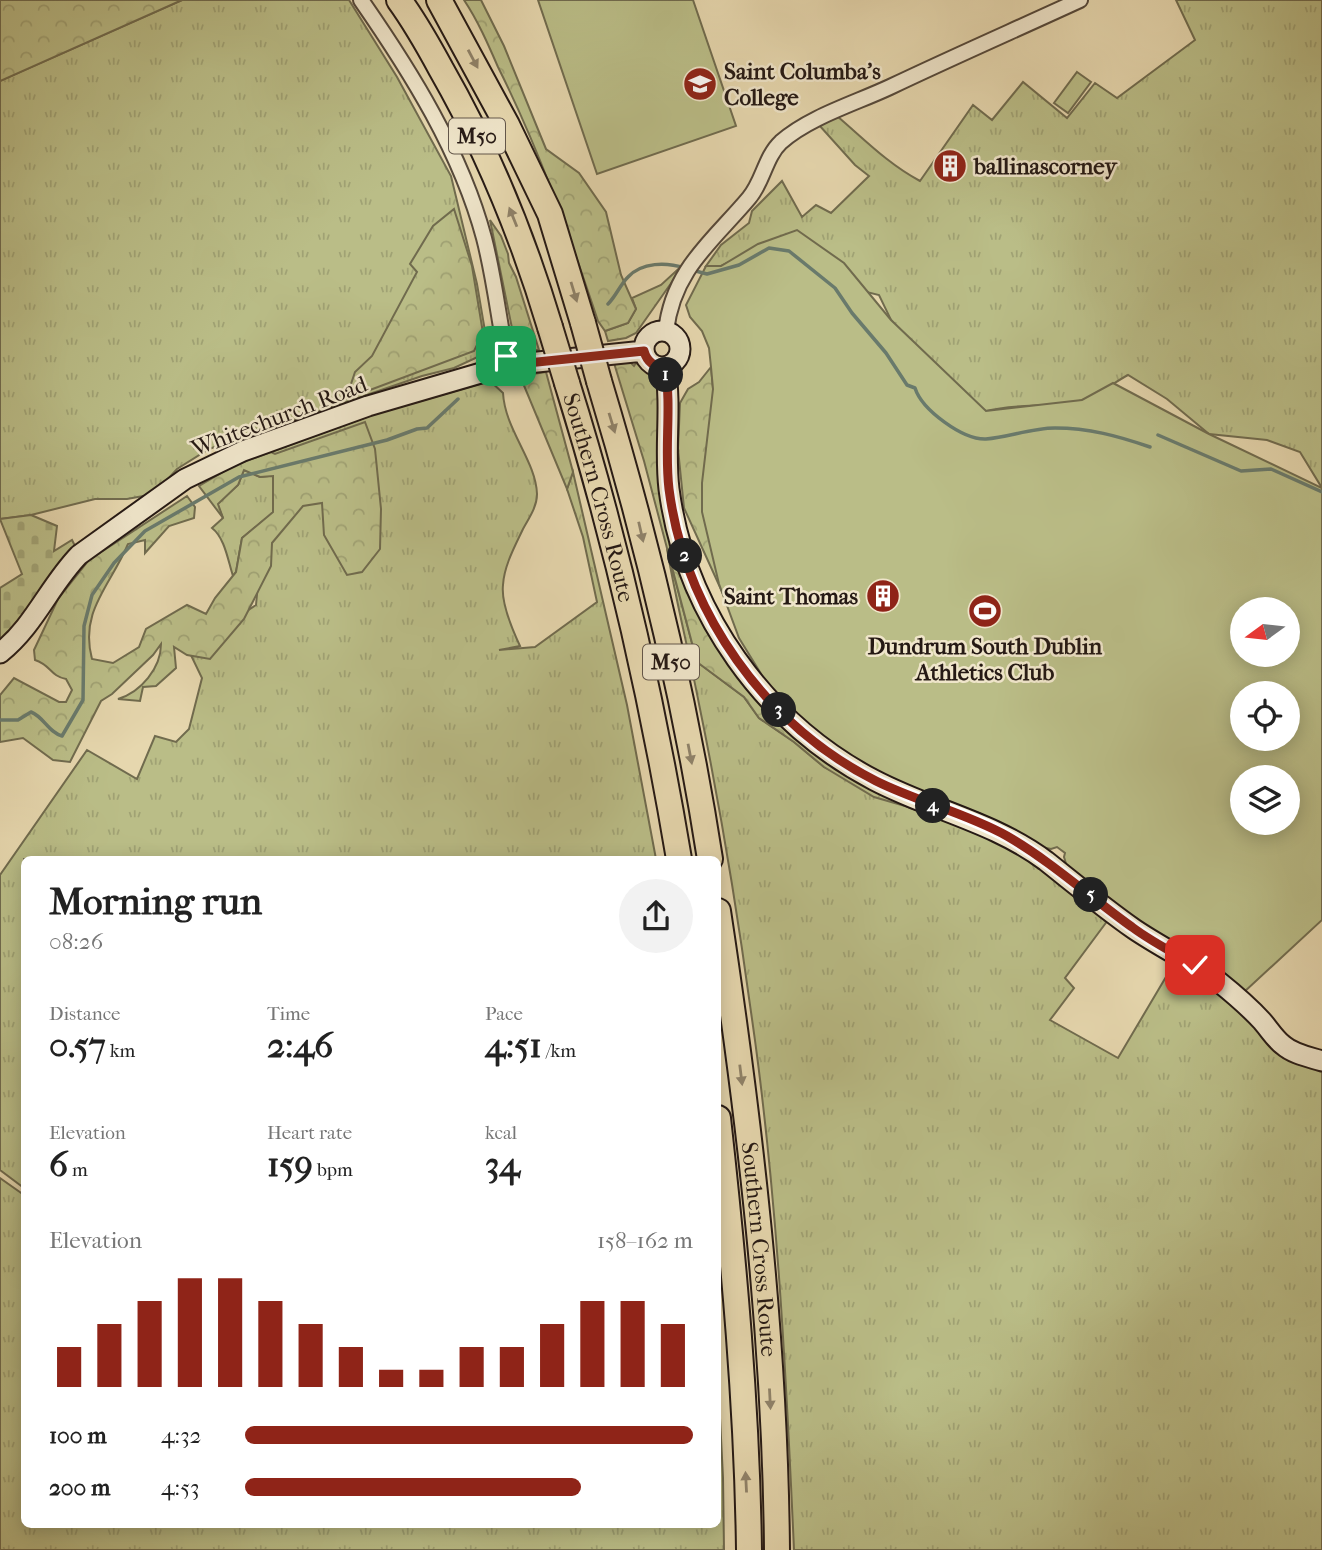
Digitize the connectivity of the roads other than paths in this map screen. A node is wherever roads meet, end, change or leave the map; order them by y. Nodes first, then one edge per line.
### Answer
1 (361, 0) edge
2 (399, 0) edge
3 (439, 0) edge
4 (1080, 0) edge
5 (666, 331) junction
6 (644, 351) junction
7 (508, 365) junction
8 (665, 367) junction
9 (0, 653) edge
10 (678, 856) edge
11 (709, 856) edge
12 (721, 932) edge
13 (1322, 1061) edge
14 (721, 1146) edge
15 (749, 1550) edge
16 (777, 1550) edge

1 - 7 street
10 -> 2 highway, Southern Cross Route / M50, bridge
3 -> 11 highway, Southern Cross Route / M50, bridge
4 - 5 street
5 - 6 street
5 - 8 street
6 - 7 street, Whitechurch Road
6 - 8 street
7 - 9 street, Whitechurch Road
8 - 13 street
12 -> 16 highway, Southern Cross Route
15 -> 14 highway, Southern Cross Route

